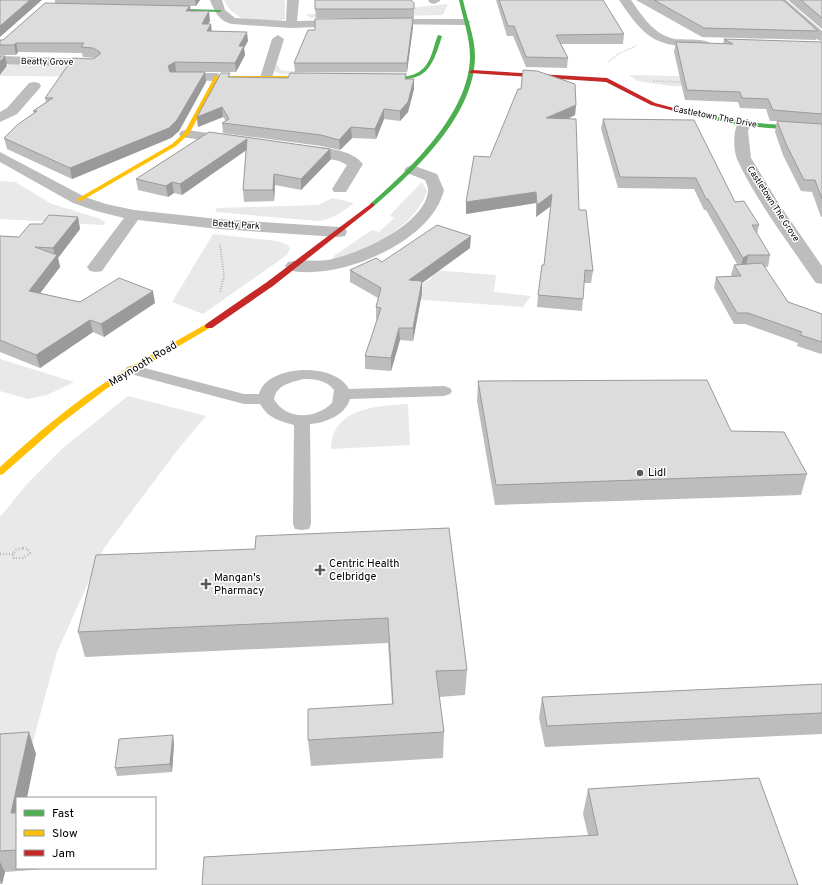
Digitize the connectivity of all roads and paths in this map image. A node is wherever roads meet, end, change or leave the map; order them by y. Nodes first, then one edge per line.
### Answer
1 (293, 0) edge
2 (461, 0) edge
3 (625, 0) edge
4 (779, 0) edge
5 (218, 5) edge
6 (146, 9) edge
7 (371, 22) edge
8 (465, 22) junction
9 (355, 23) edge
10 (292, 25) junction
11 (440, 36) dead end
12 (658, 38) junction
13 (278, 39) dead end
14 (819, 43) edge
15 (716, 44) edge
16 (0, 60) edge
17 (95, 63) edge
18 (606, 64) dead end
19 (472, 72) junction
20 (176, 77) edge
21 (217, 77) junction
22 (266, 78) junction
23 (327, 78) edge
24 (365, 78) edge
25 (648, 80) dead end
26 (689, 82) edge
27 (34, 86) dead end
28 (0, 118) edge
29 (744, 124) junction
30 (822, 130) edge
31 (186, 134) junction
32 (246, 142) edge
33 (291, 148) edge
34 (0, 156) edge
35 (7, 167) edge
36 (412, 170) junction
37 (340, 189) dead end
38 (79, 200) junction
39 (134, 215) junction
40 (218, 224) junction
41 (339, 232) junction
42 (294, 266) junction
43 (96, 267) dead end
44 (822, 279) edge
45 (214, 322) junction
46 (133, 370) junction
47 (444, 390) dead end
48 (343, 394) junction
49 (265, 399) junction
50 (302, 420) junction
51 (0, 472) edge
52 (302, 524) dead end
53 (0, 554) edge
54 (13, 554) junction

1 - 10 street
2 - 8 street, Maynooth Road
3 - 12 street
4 - 14 street
5 - 6 street
5 - 10 street
7 - 8 street
8 - 19 street, Maynooth Road
9 - 10 street
11 - 24 street
12 - 15 street
12 - 18 path
13 - 22 street
16 - 17 street, Beatty Grove
19 - 29 street, Castletown The Drive
19 - 36 street, Maynooth Road
20 - 21 street
21 - 22 street
21 - 31 street
22 - 23 street
25 - 26 path
27 - 28 street
29 - 30 street, Castletown The Drive
29 - 44 street, Castletown The Grove
31 - 32 street
31 - 38 street
33 - 37 street
34 - 35 street, Beatty Park
35 - 38 street, Beatty Park
36 - 41 street, Maynooth Road
36 - 42 street
38 - 39 street, Beatty Park
39 - 40 street, Beatty Park
39 - 43 street
40 - 41 street, Beatty Park
40 - 45 path
41 - 42 street, Maynooth Road
42 - 45 street, Maynooth Road
45 - 46 street, Maynooth Road
46 - 49 lane
46 - 51 street, Maynooth Road
47 - 48 lane
48 - 49 lane
48 - 50 lane
49 - 50 lane
50 - 52 lane
53 - 54 path
54 - 54 path

